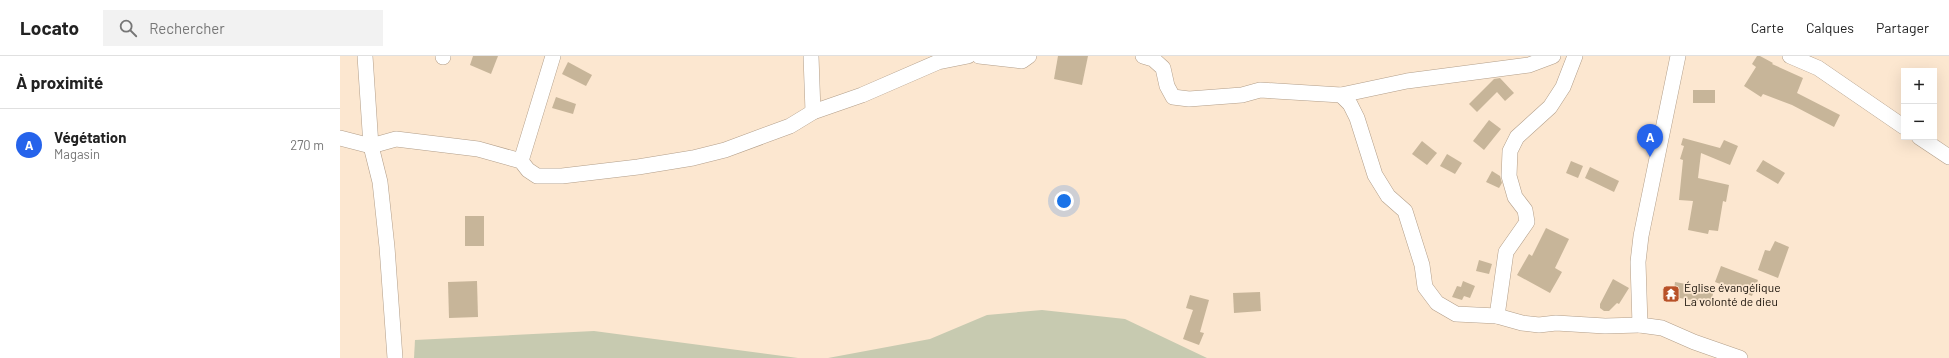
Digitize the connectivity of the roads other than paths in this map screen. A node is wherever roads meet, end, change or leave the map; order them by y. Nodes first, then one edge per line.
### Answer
1 (365, 56) edge
2 (553, 56) edge
3 (811, 56) edge
4 (968, 56) edge
5 (979, 56) edge
6 (1029, 56) edge
7 (1143, 56) edge
8 (1553, 56) edge
9 (1575, 56) edge
10 (1678, 56) edge
11 (1790, 56) edge
12 (1341, 95) junction
13 (813, 112) junction
14 (1901, 125) edge
15 (340, 138) edge
16 (1923, 140) edge
17 (371, 146) junction
18 (1949, 158) edge
19 (521, 161) junction
20 (1497, 316) junction
21 (1640, 325) junction
22 (395, 358) edge
23 (1740, 358) edge

1 - 17 street
2 - 19 street
3 - 13 street
4 - 13 street
5 - 6 street
7 - 12 street
8 - 12 street
9 - 20 street
10 - 21 street
11 - 14 street
12 - 20 street
13 - 19 street
15 - 17 street
16 - 18 street
17 - 19 street
17 - 22 street
20 - 21 street
21 - 23 street

